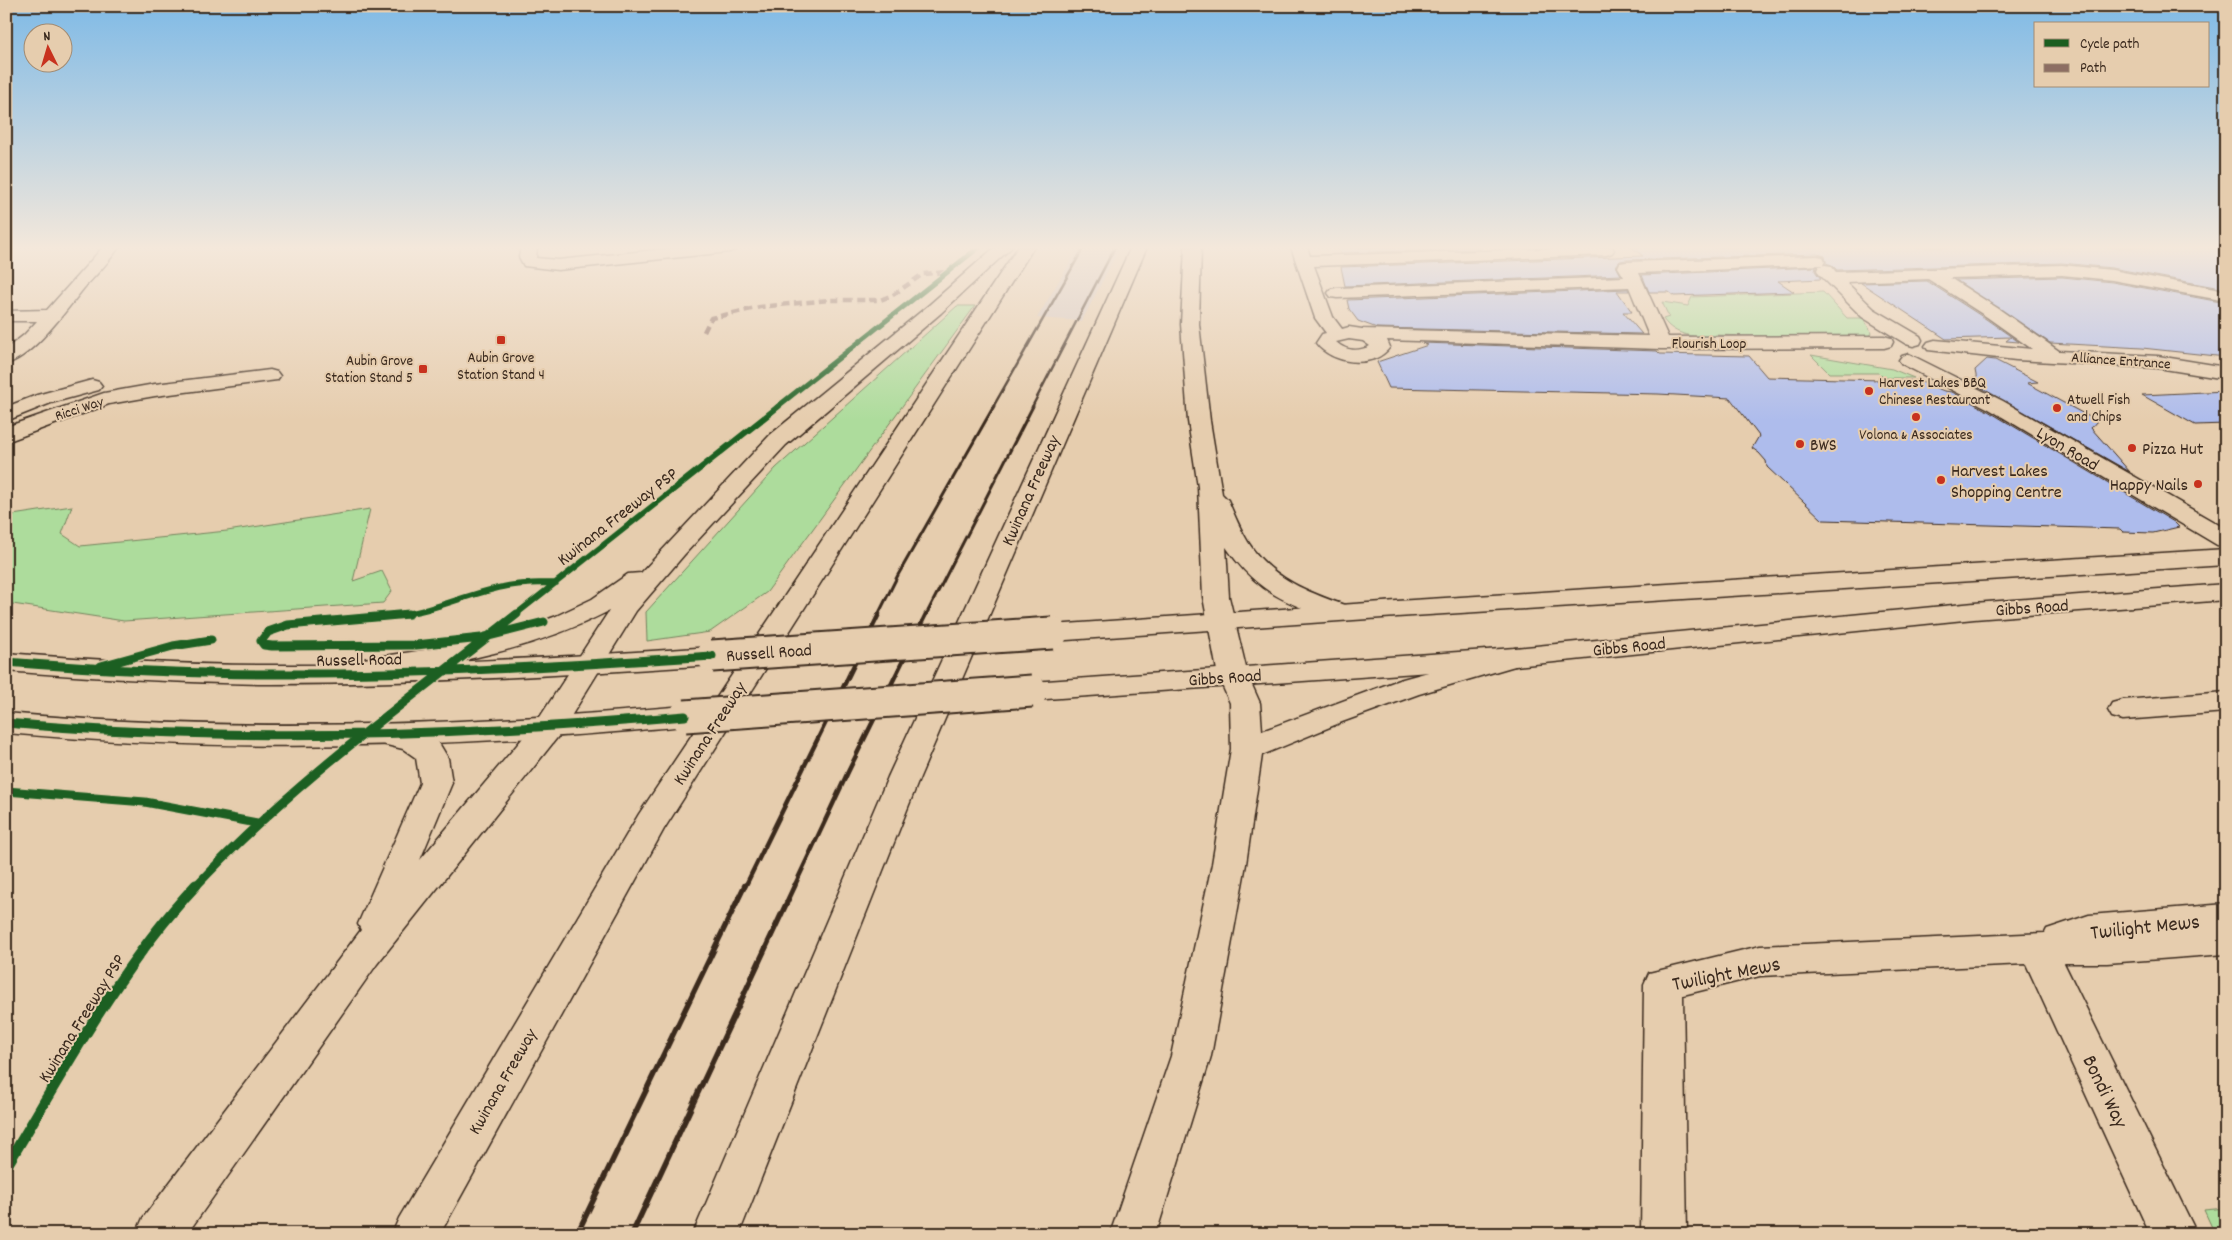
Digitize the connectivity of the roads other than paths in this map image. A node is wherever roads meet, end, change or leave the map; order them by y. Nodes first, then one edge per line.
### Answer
1 (62, 305) edge
2 (940, 305) edge
3 (988, 305) edge
4 (1113, 305) edge
5 (1191, 305) edge
6 (1319, 305) edge
7 (1644, 305) edge
8 (1860, 305) edge
9 (1980, 305) edge
10 (1868, 313) junction
11 (54, 315) junction
12 (6, 316) edge
13 (1362, 334) junction
14 (1337, 335) junction
15 (1441, 336) junction
16 (1885, 342) junction
17 (1661, 343) junction
18 (1796, 344) junction
19 (1380, 348) junction
20 (1906, 352) junction
21 (1941, 356) junction
22 (2054, 356) junction
23 (6, 358) edge
24 (2226, 373) edge
25 (270, 376) dead end
26 (94, 386) dead end
27 (6, 415) edge
28 (6, 436) edge
29 (1210, 488) junction
30 (2226, 522) edge
31 (2226, 540) edge
32 (675, 550) junction
33 (2226, 557) edge
34 (2226, 592) edge
35 (1340, 613) junction
36 (1220, 622) junction
37 (1052, 633) joint
38 (1515, 657) junction
39 (6, 662) edge
40 (589, 664) junction
41 (311, 674) junction
42 (1233, 676) junction
43 (2226, 702) edge
44 (2123, 710) dead end
45 (6, 723) edge
46 (549, 727) junction
47 (381, 734) junction
48 (1247, 749) junction
49 (2226, 918) edge
50 (2226, 938) edge
51 (2038, 948) junction
52 (364, 953) junction
53 (159, 1234) edge
54 (415, 1234) edge
55 (716, 1234) edge
56 (1133, 1234) edge
57 (1664, 1234) edge
58 (2174, 1234) edge

1 - 11 main road
2 - 32 main road
3 - 54 main road, Kwinana Freeway
4 - 55 main road, Kwinana Freeway
5 - 29 main road
6 - 14 main road
7 - 17 main road
8 - 10 main road, Lyon Road
9 - 22 main road
10 - 16 main road, Lyon Road
10 - 20 main road, Lyon Road
11 - 12 main road
11 - 23 main road
13 - 14 main road, Flourish Loop
13 - 15 main road, Flourish Loop
13 - 19 main road
14 - 19 main road, Flourish Loop
15 - 17 main road, Flourish Loop
15 - 19 main road, Flourish Loop
16 - 18 main road, Flourish Loop
16 - 20 main road, Lyon Road
17 - 18 main road, Flourish Loop
18 - 20 main road, Flourish Loop
20 - 21 main road
20 - 31 main road, Lyon Road
21 - 22 main road, Alliance Entrance
21 - 30 main road, Lyon Road
22 - 24 main road, Alliance Entrance
25 - 28 main road, Ricci Way
26 - 27 main road, Ricci Way
29 - 35 main road
29 - 36 main road
32 - 40 main road
32 - 41 main road
33 - 35 main road, Gibbs Road
34 - 38 main road, Gibbs Road
35 - 36 main road, Gibbs Road
36 - 37 main road, Gibbs Road
36 - 42 main road
37 - 40 main road, Russell Road, bridge
38 - 42 main road, Gibbs Road
38 - 48 main road
39 - 41 main road, Russell Road
40 - 41 main road, Russell Road
40 - 46 main road
42 - 46 main road, Gibbs Road, bridge
42 - 48 main road
43 - 44 main road
45 - 47 main road
46 - 47 main road
46 - 52 main road
47 - 52 main road
48 - 56 main road
49 - 51 main road, Twilight Mews
50 - 51 main road, Twilight Mews
51 - 57 main road, Twilight Mews
51 - 58 main road, Bondi Way
52 - 53 main road

